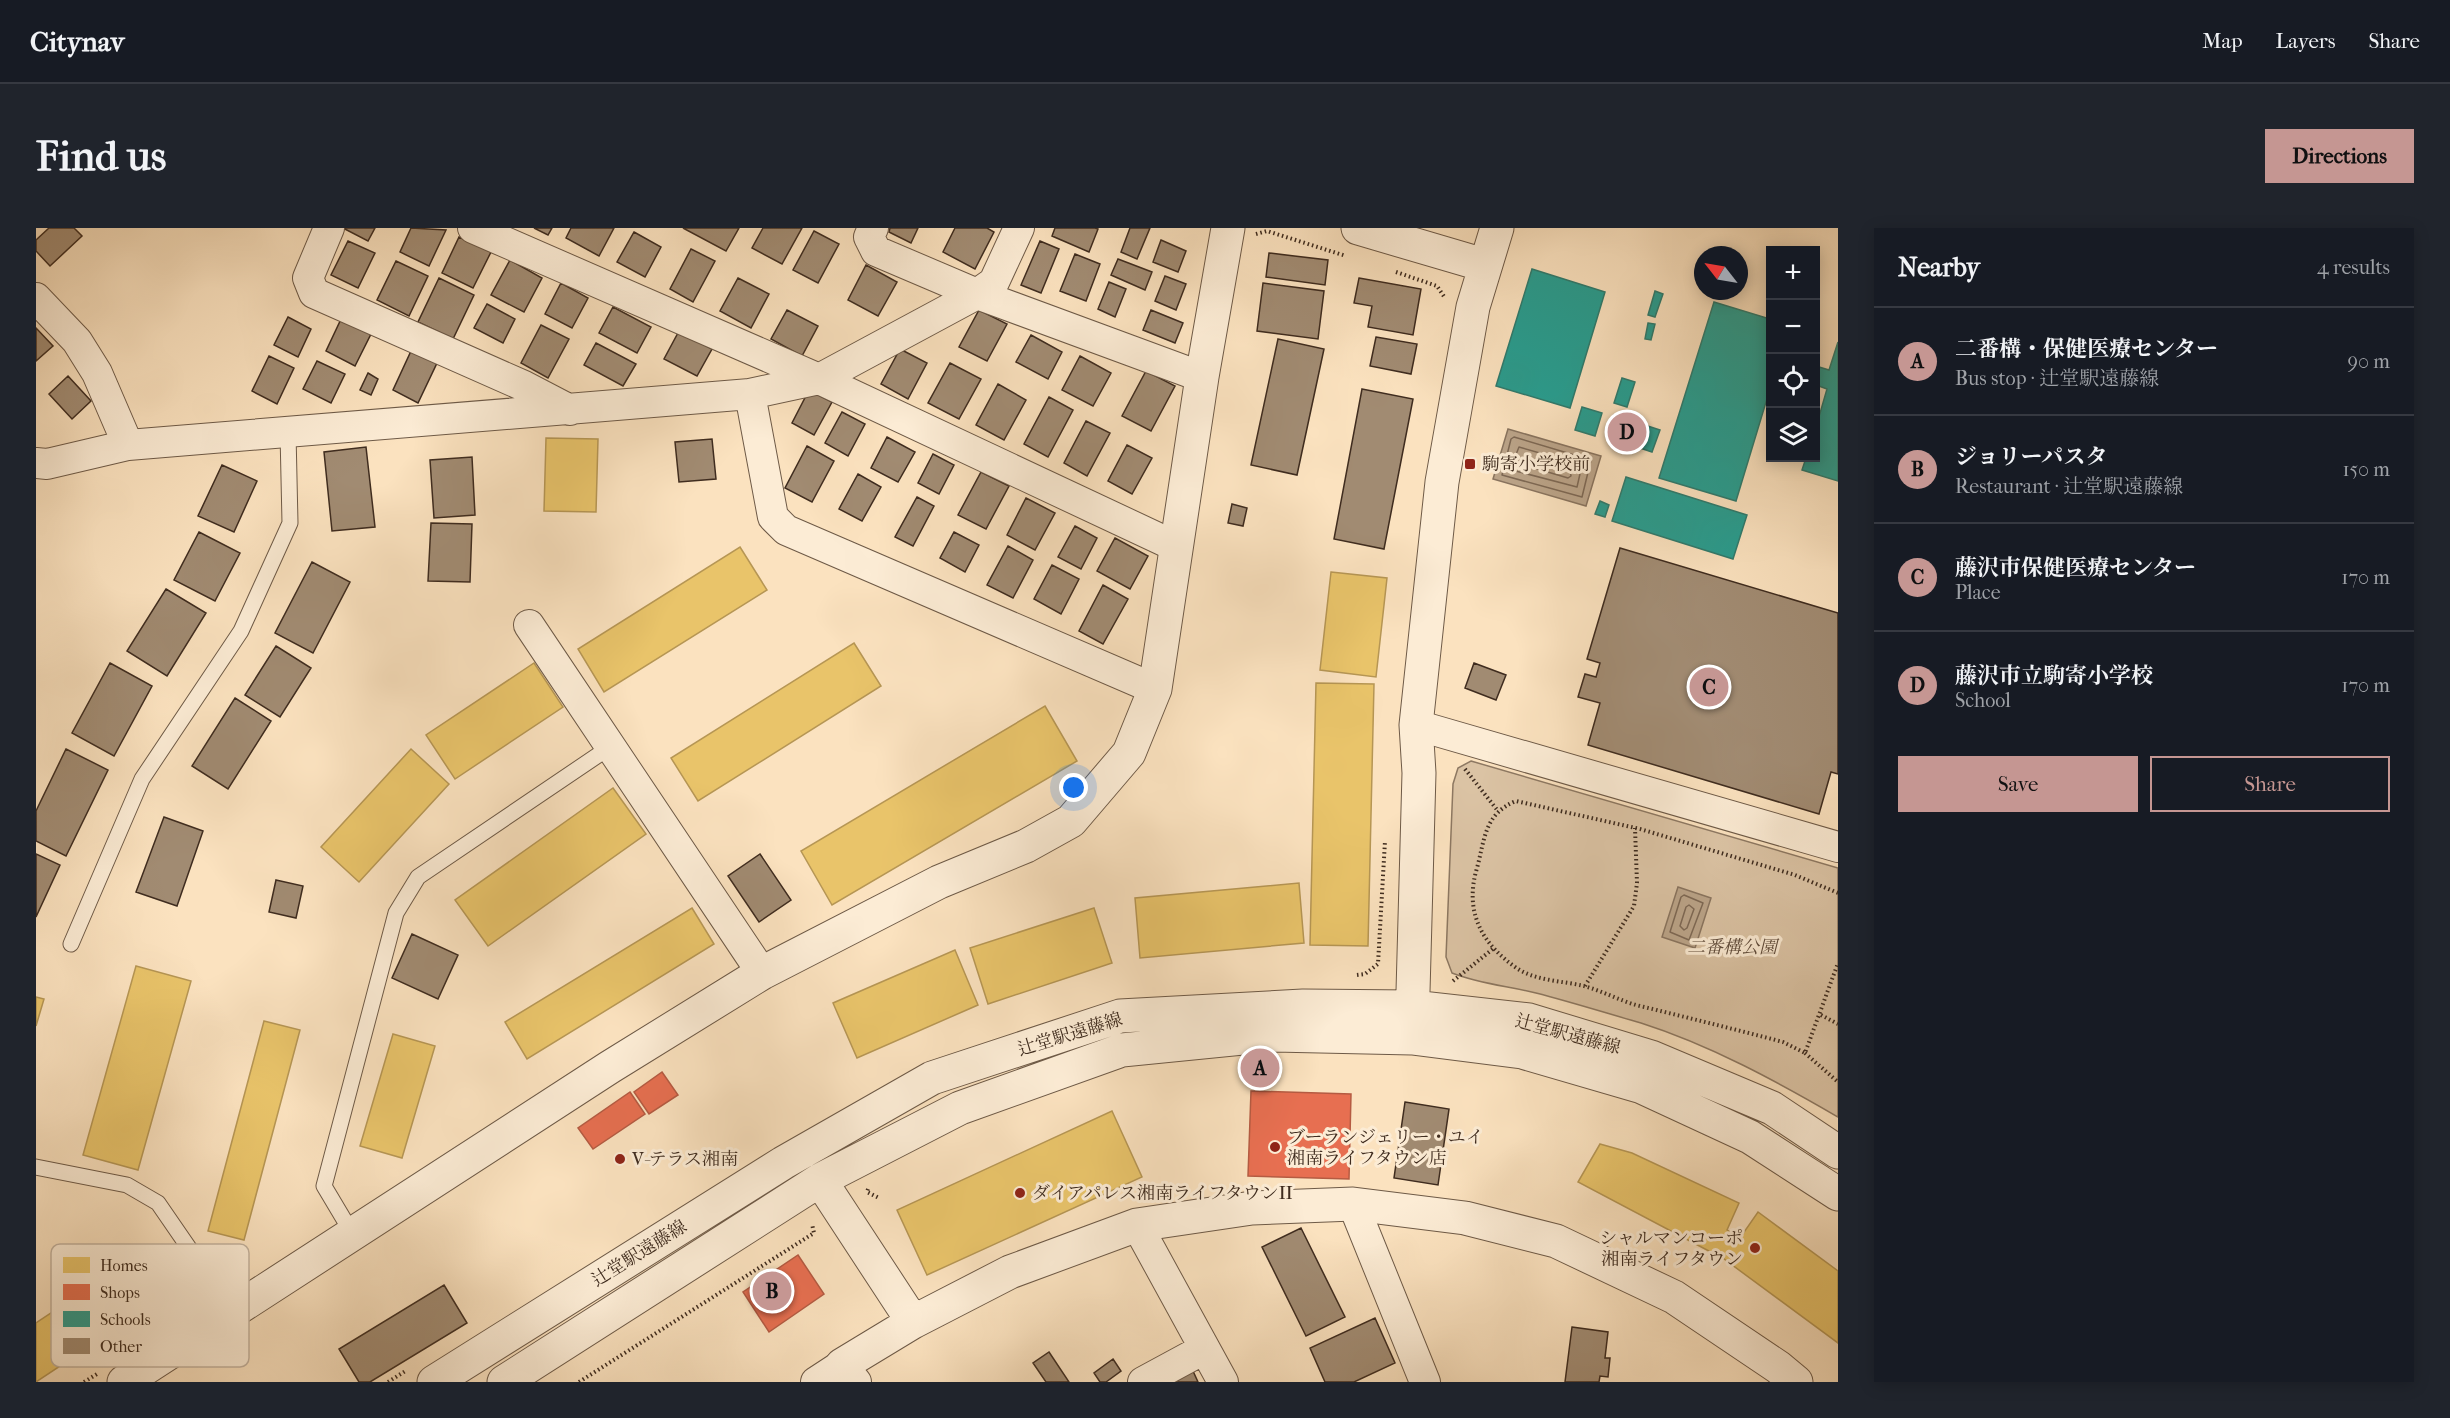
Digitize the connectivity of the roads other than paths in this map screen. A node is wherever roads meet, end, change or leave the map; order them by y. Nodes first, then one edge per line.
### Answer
1 (329, 228) edge
2 (473, 228) edge
3 (873, 228) edge
4 (1019, 228) edge
5 (1228, 228) edge
6 (1358, 228) edge
7 (1497, 228) edge
8 (1484, 265) junction
9 (977, 294) junction
10 (36, 298) edge
11 (1202, 377) junction
12 (819, 379) junction
13 (750, 394) junction
14 (570, 410) junction
15 (288, 433) junction
16 (128, 446) junction
17 (36, 463) edge
18 (1177, 547) junction
19 (529, 626) dead end
20 (1155, 689) junction
21 (1416, 725) junction
22 (610, 747) junction
23 (1838, 847) edge
24 (71, 944) dead end
25 (762, 973) junction
26 (1412, 1023) junction
27 (1838, 1152) edge
28 (36, 1167) edge
29 (820, 1180) junction
30 (1838, 1194) edge
31 (1353, 1204) junction
32 (1137, 1226) junction
33 (352, 1233) junction
34 (186, 1244) edge
35 (249, 1301) edge
36 (913, 1322) junction
37 (1204, 1349) junction
38 (147, 1367) edge
39 (838, 1376) edge
40 (124, 1382) edge
41 (434, 1382) edge
42 (504, 1382) edge
43 (1143, 1382) edge
44 (1223, 1382) edge
45 (1425, 1382) edge
46 (1796, 1382) edge

1 - 14 street
2 - 12 street
3 - 9 street
4 - 9 street
5 - 11 street
6 - 8 street
7 - 8 street
8 - 21 street
9 - 11 street
9 - 12 street
10 - 16 street
11 - 18 street
12 - 13 street
12 - 18 street
13 - 14 street
13 - 20 street
14 - 15 street
15 - 16 street
15 - 24 lane
16 - 17 street
18 - 20 street
19 - 22 street
20 - 25 street
21 - 23 street
21 - 26 street
22 - 25 street
22 - 33 lane
25 - 33 street
26 - 27 street, 辻堂駅遠藤線
26 - 29 street, 辻堂駅遠藤線
26 - 30 street, 辻堂駅遠藤線
26 - 41 street, 辻堂駅遠藤線
28 - 34 lane
29 - 36 street
29 - 42 street, 辻堂駅遠藤線
31 - 32 street
31 - 45 street
31 - 46 street
32 - 36 street
32 - 37 street
33 - 35 street
36 - 39 street
37 - 43 street
37 - 44 street
38 - 40 street

